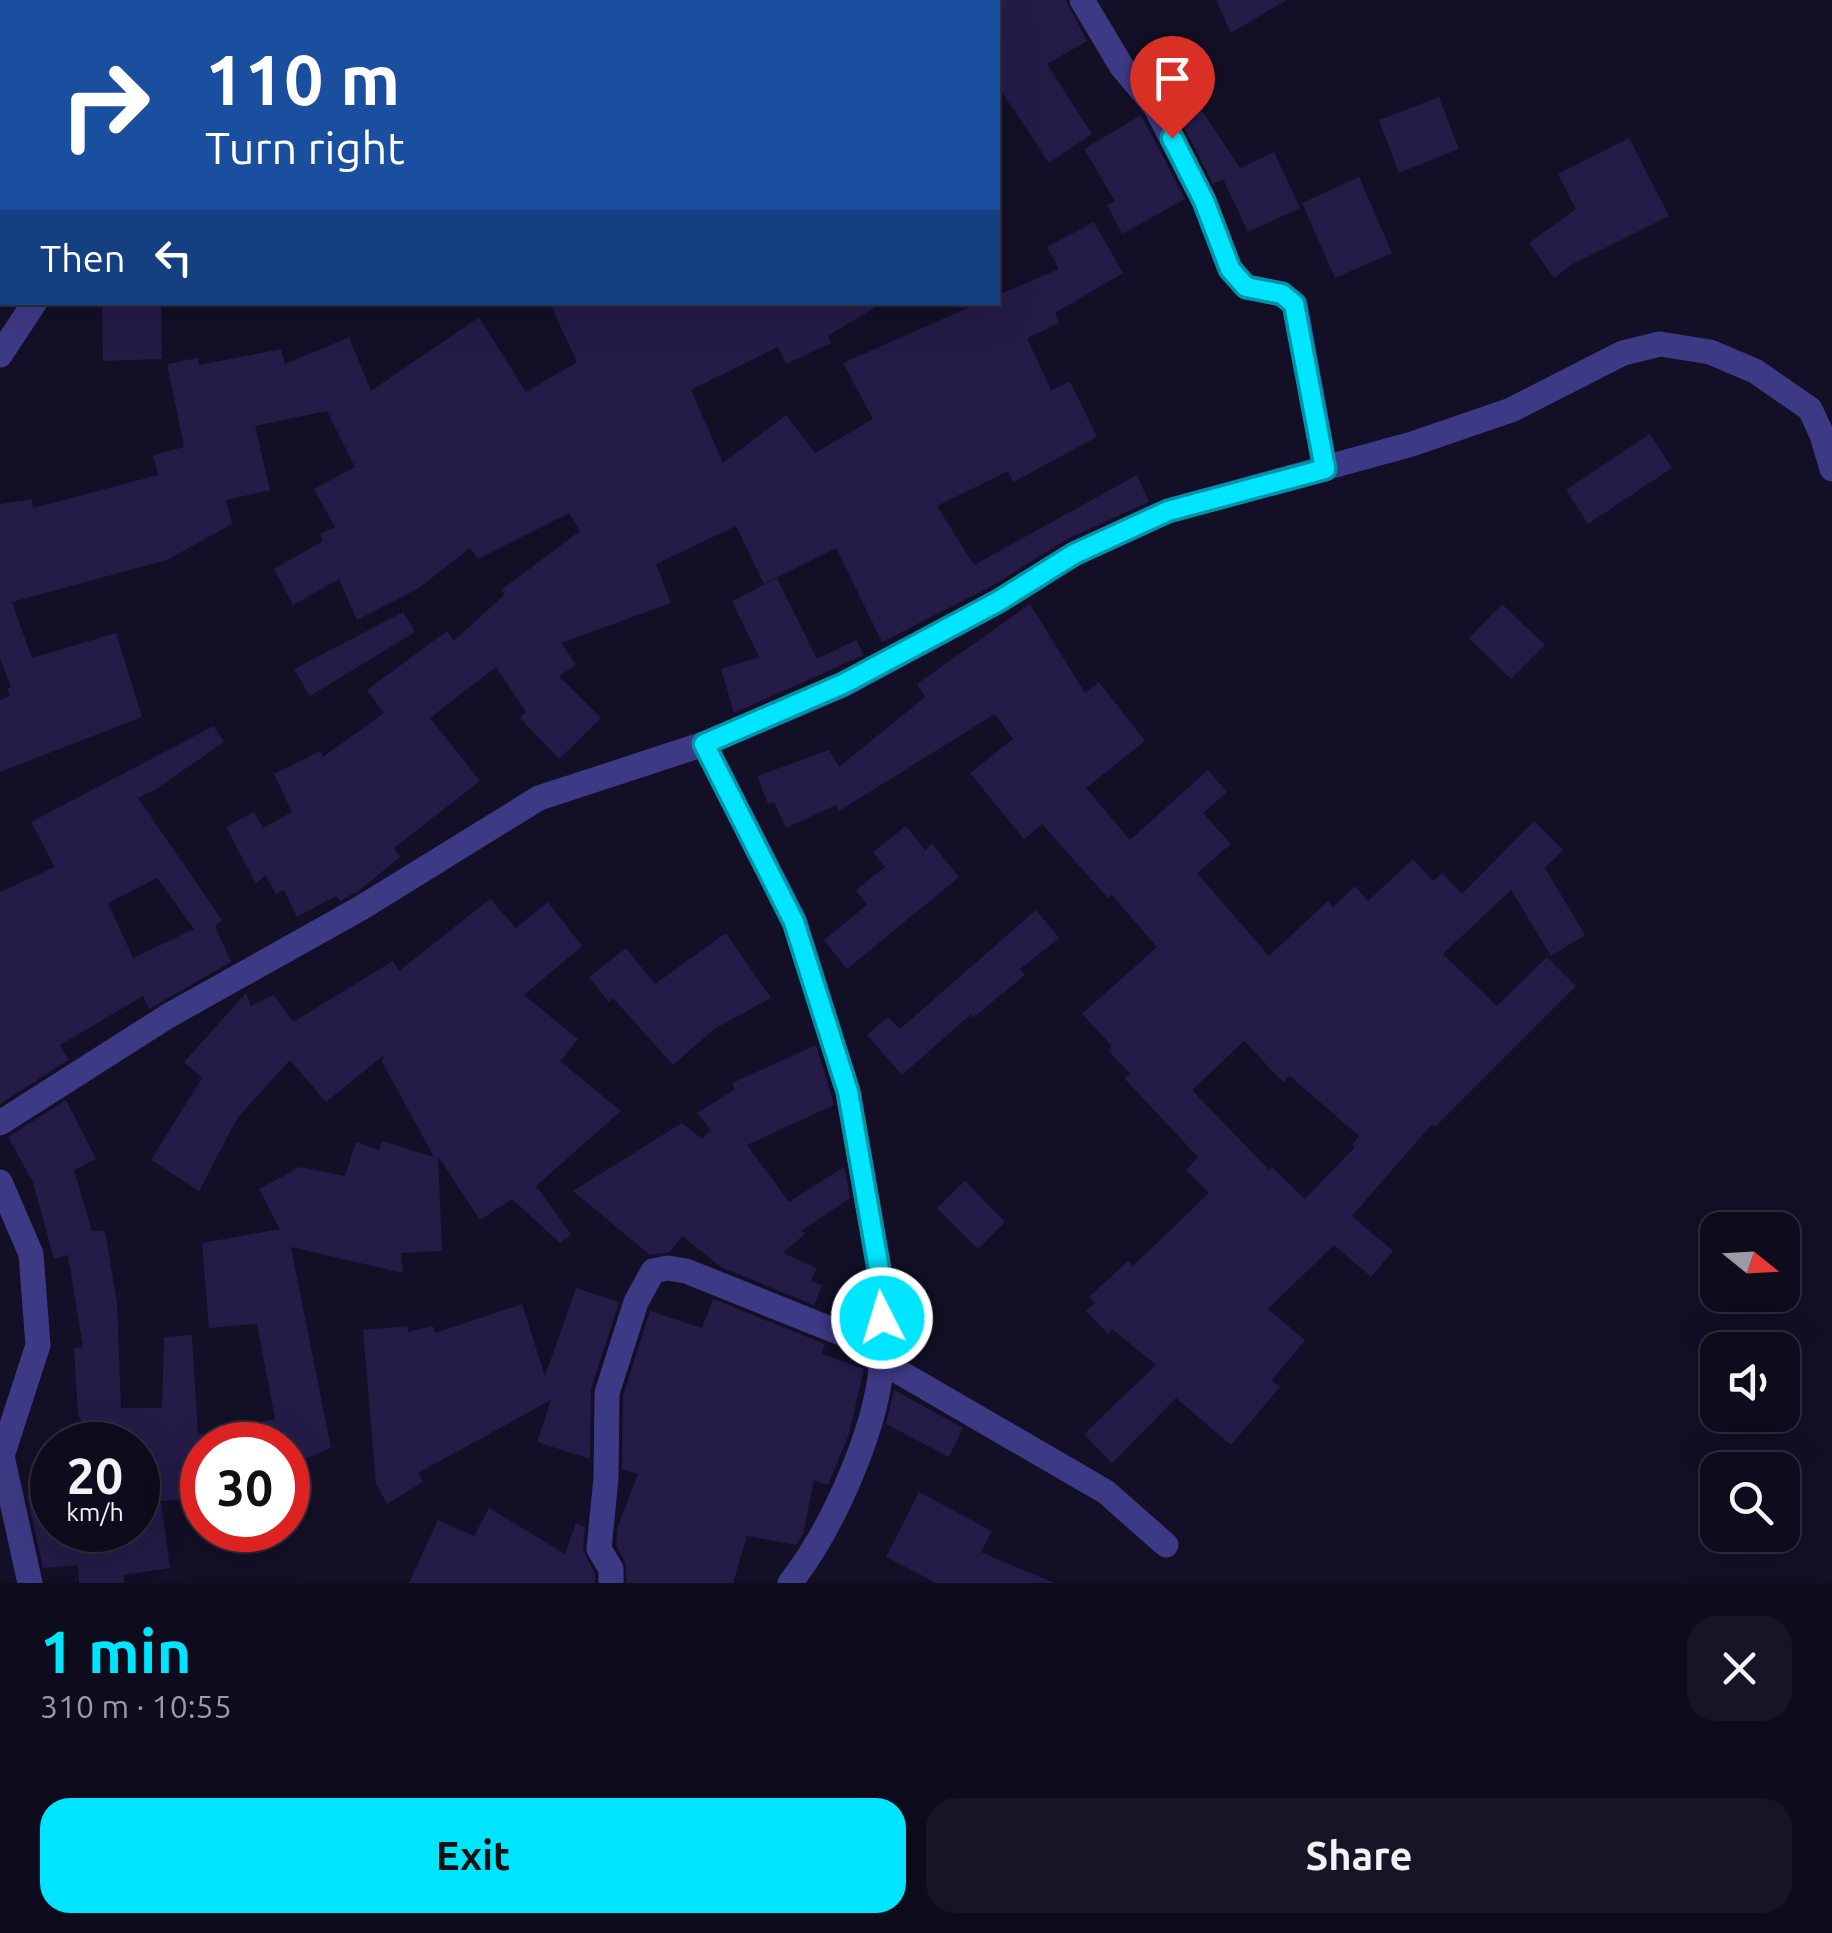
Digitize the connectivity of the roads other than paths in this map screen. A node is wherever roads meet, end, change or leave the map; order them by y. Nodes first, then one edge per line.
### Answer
1 (1082, 0) edge
2 (33, 305) edge
3 (0, 355) edge
4 (1325, 469) junction
5 (1832, 469) edge
6 (704, 744) junction
7 (0, 1123) edge
8 (0, 1182) edge
9 (882, 1318) junction
10 (882, 1362) junction
11 (1, 1457) edge
12 (1166, 1545) dead end
13 (30, 1583) edge
14 (611, 1583) edge
15 (790, 1583) edge

1 - 4 street
2 - 3 street
4 - 5 street
4 - 6 street
6 - 7 street
6 - 9 street
8 - 11 street
9 - 10 street
9 - 14 street
10 - 12 street
10 - 15 street
11 - 13 street

